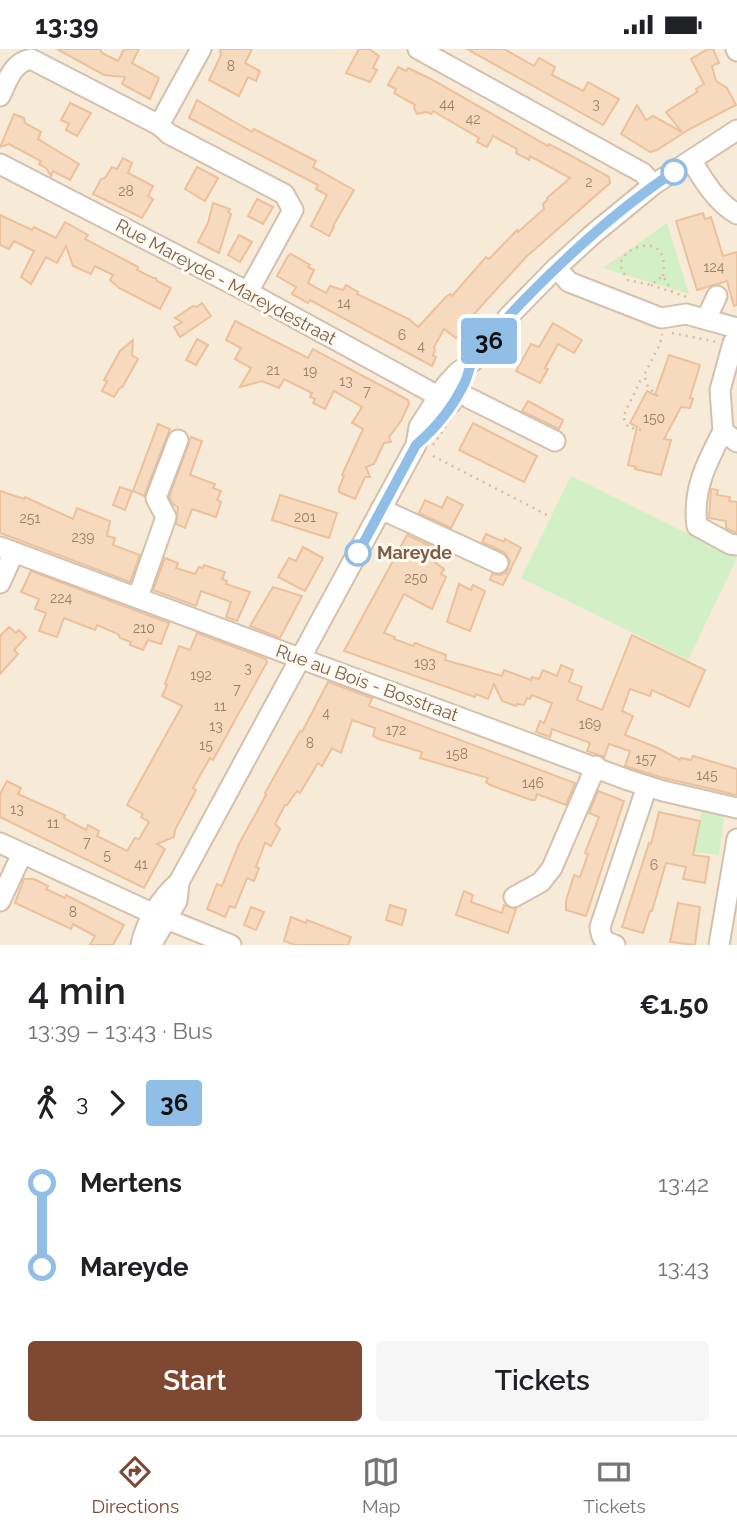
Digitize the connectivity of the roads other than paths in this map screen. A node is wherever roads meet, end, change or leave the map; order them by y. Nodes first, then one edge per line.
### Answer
1 (201, 49) edge
2 (418, 49) edge
3 (0, 96) edge
4 (159, 125) junction
5 (732, 136) edge
6 (692, 161) junction
7 (0, 164) edge
8 (653, 185) junction
9 (737, 214) edge
10 (556, 268) junction
11 (248, 292) junction
12 (734, 335) edge
13 (454, 402) junction
14 (730, 436) edge
15 (178, 440) dead end
16 (555, 441) dead end
17 (381, 509) junction
18 (737, 545) edge
19 (7, 549) edge
20 (498, 563) dead end
21 (0, 583) edge
22 (138, 597) junction
23 (301, 657) junction
24 (596, 766) junction
25 (648, 786) junction
26 (737, 808) edge
27 (737, 839) edge
28 (0, 843) edge
29 (22, 854) junction
30 (514, 897) dead end
31 (0, 901) edge
32 (160, 917) junction
33 (141, 945) edge
34 (151, 945) edge
35 (231, 945) edge
36 (615, 945) edge
37 (719, 945) edge

1 - 4 street
2 - 8 street
3 - 4 street
4 - 11 street
5 - 6 street
6 - 8 street
6 - 9 street
7 - 11 street, Rue Mareyde - Mareydestraat
8 - 10 street
10 - 12 street
10 - 13 street
11 - 13 street, Rue Mareyde - Mareydestraat
12 - 14 street
13 - 16 street, Rue Mareyde - Mareydestraat
13 - 17 street
14 - 18 street
15 - 22 street
17 - 20 street
17 - 23 street
19 - 21 street
19 - 22 street, Rue au Bois - Bosstraat
22 - 23 street, Rue au Bois - Bosstraat
23 - 24 street, Rue au Bois - Bosstraat
23 - 32 street
24 - 25 street, Rue au Bois - Bosstraat
24 - 30 street
25 - 26 street, Rue au Bois - Bosstraat
25 - 36 street
27 - 37 street
28 - 29 street
29 - 31 street
29 - 32 street
32 - 33 street
32 - 34 street
32 - 35 street

